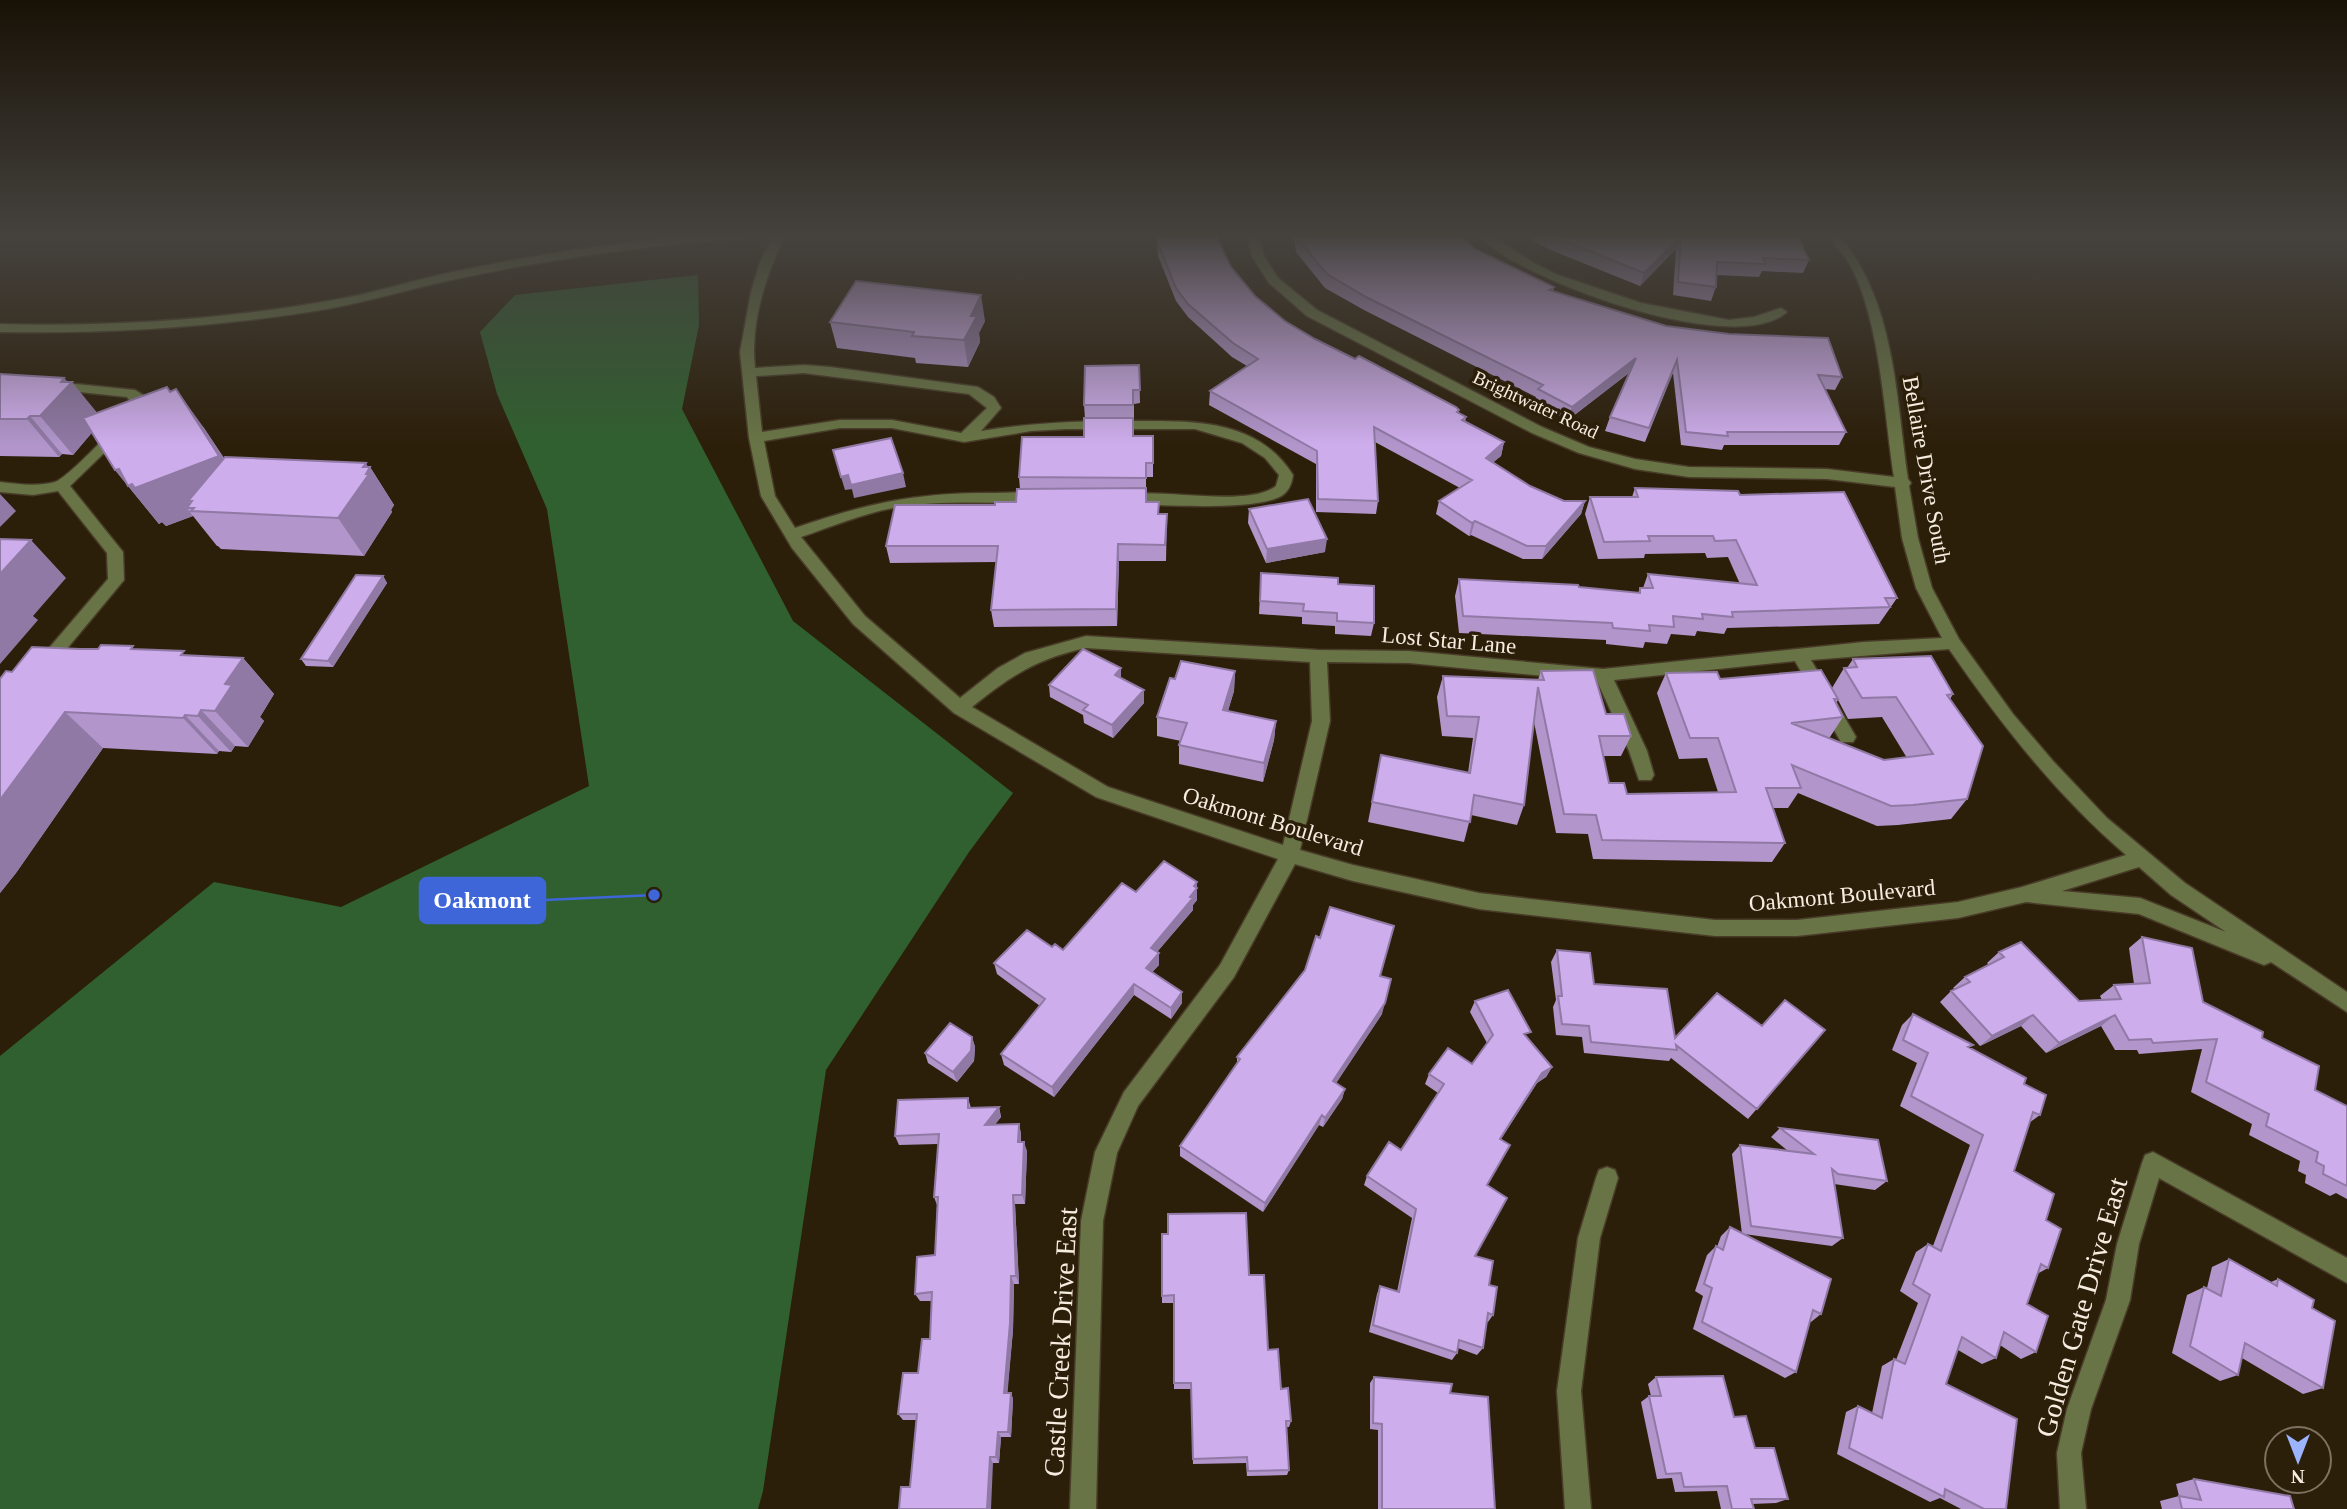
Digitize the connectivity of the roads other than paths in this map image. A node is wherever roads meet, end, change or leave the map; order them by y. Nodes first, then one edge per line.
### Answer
1 (328, 304) edge
2 (755, 304) edge
3 (1302, 304) edge
4 (1634, 304) edge
5 (1872, 304) edge
6 (1781, 312) dead end
7 (0, 328) edge
8 (749, 372) junction
9 (40, 385) edge
10 (756, 438) junction
11 (964, 438) junction
12 (1904, 483) junction
13 (62, 486) junction
14 (0, 487) edge
15 (1054, 499) edge
16 (1108, 499) edge
17 (792, 535) junction
18 (1953, 643) junction
19 (1800, 655) junction
20 (1318, 656) junction
21 (35, 675) edge
22 (1603, 675) junction
23 (960, 708) junction
24 (1847, 737) dead end
25 (1645, 775) dead end
26 (1290, 855) junction
27 (2142, 858) junction
28 (2022, 895) junction
29 (2297, 969) junction
30 (2347, 1003) edge
31 (1607, 1178) dead end
32 (2347, 1271) edge
33 (1083, 1509) edge
34 (1578, 1509) edge
35 (2073, 1509) edge

1 - 7 street
2 - 8 street, Oakmont Boulevard
3 - 12 street, Brightwater Road
4 - 6 street
5 - 12 street, Bellaire Drive South
8 - 10 street, Oakmont Boulevard
8 - 11 street
9 - 13 street
10 - 11 street
10 - 17 street, Oakmont Boulevard
11 - 16 street
12 - 18 street, Bellaire Drive South
13 - 14 street
13 - 21 street
15 - 17 street
17 - 23 street, Oakmont Boulevard
18 - 19 street, Lost Star Lane
18 - 27 street, Bellaire Drive South
19 - 22 street, Lost Star Lane
19 - 24 street
20 - 22 street, Lost Star Lane
20 - 23 street, Lost Star Lane
20 - 26 street, Castle Creek Drive East
22 - 25 street
23 - 26 street, Oakmont Boulevard
26 - 28 street, Oakmont Boulevard
26 - 33 street, Castle Creek Drive East
27 - 28 street, Oakmont Boulevard
27 - 29 street, Bellaire Drive South
28 - 29 street
29 - 30 street, Bellaire Drive South
31 - 34 street
32 - 35 street, Golden Gate Drive East

